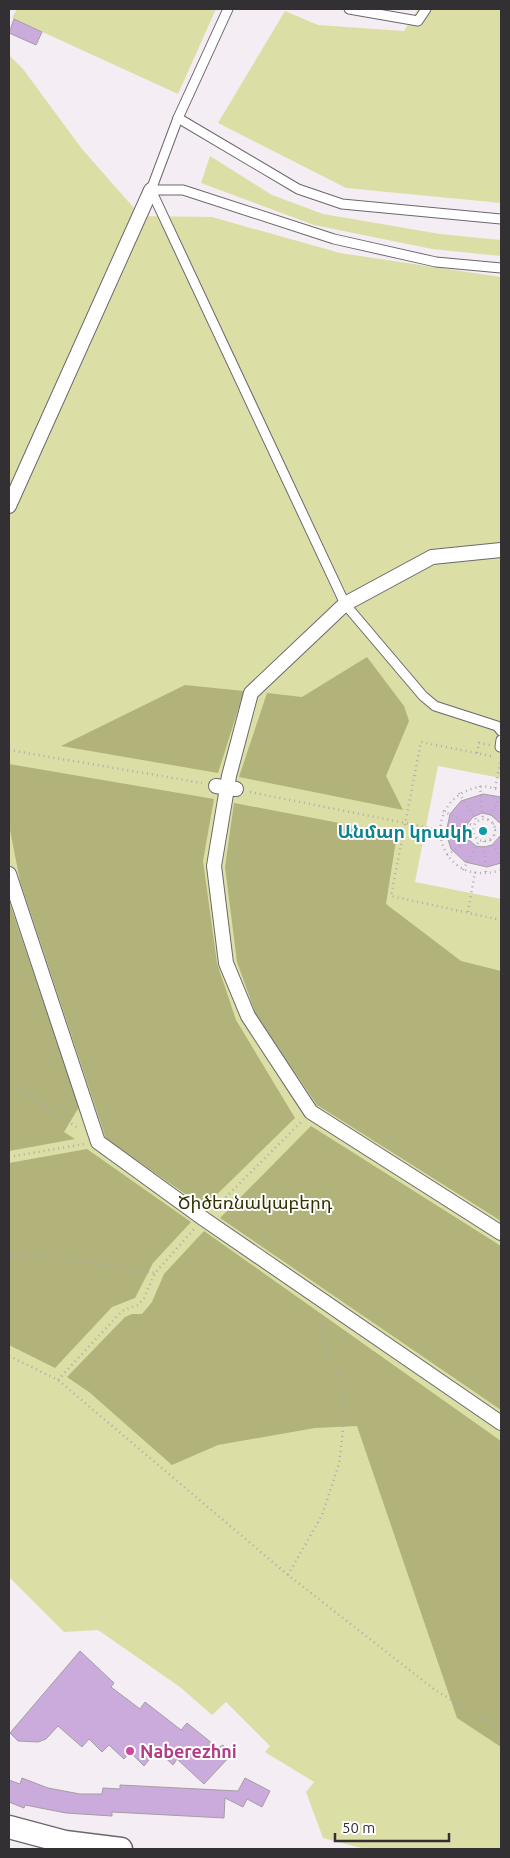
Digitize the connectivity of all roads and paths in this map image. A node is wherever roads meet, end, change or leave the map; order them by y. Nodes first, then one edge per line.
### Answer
1 (228, 9) edge
2 (349, 9) edge
3 (426, 9) edge
4 (178, 118) junction
5 (151, 190) junction
6 (501, 219) edge
7 (501, 268) edge
8 (9, 506) edge
9 (501, 550) edge
10 (345, 604) junction
11 (501, 731) edge
12 (500, 743) edge
13 (9, 750) edge
14 (476, 753) junction
15 (501, 758) edge
16 (480, 786) junction
17 (226, 788) junction
18 (495, 789) junction
19 (501, 790) edge
20 (459, 793) junction
21 (501, 795) edge
22 (443, 811) junction
23 (483, 819) junction
24 (501, 819) edge
25 (488, 820) junction
26 (477, 821) junction
27 (405, 823) junction
28 (493, 824) junction
29 (474, 826) junction
30 (501, 829) edge
31 (495, 830) junction
32 (472, 831) junction
33 (440, 832) junction
34 (494, 835) junction
35 (474, 837) junction
36 (501, 839) edge
37 (490, 840) junction
38 (479, 841) junction
39 (484, 842) junction
40 (447, 855) junction
41 (501, 858) edge
42 (464, 870) junction
43 (501, 870) edge
44 (475, 872) junction
45 (9, 874) edge
46 (486, 874) junction
47 (468, 912) junction
48 (501, 920) edge
49 (9, 1082) edge
50 (311, 1112) junction
51 (98, 1142) junction
52 (9, 1157) edge
53 (204, 1219) junction
54 (501, 1233) edge
55 (9, 1256) edge
56 (155, 1273) junction
57 (318, 1298) junction
58 (9, 1356) edge
59 (58, 1380) junction
60 (501, 1423) edge
61 (288, 1575) junction
62 (501, 1730) edge
63 (9, 1827) edge
64 (121, 1849) edge

1 - 4 lane
2 - 3 lane
4 - 5 lane
4 - 6 lane
5 - 7 lane
5 - 8 street
5 - 10 lane
9 - 10 street
10 - 11 lane
10 - 17 street
12 - 14 path
13 - 17 path
14 - 15 path
14 - 27 path
15 - 18 path
16 - 18 path
16 - 20 path
16 - 23 path
17 - 27 path
17 - 50 street
18 - 19 path
20 - 22 path
20 - 26 path
21 - 25 path
22 - 29 path
22 - 33 path
23 - 25 path
23 - 26 path
24 - 28 path
25 - 28 path
26 - 29 path
27 - 33 path
27 - 47 path
28 - 31 path
29 - 32 path
30 - 31 path
31 - 34 path
32 - 33 path
32 - 35 path
33 - 40 path
34 - 36 path
34 - 37 path
35 - 38 path
35 - 40 path
37 - 39 path
37 - 41 path
38 - 39 path
38 - 42 path
39 - 46 path
40 - 42 path
42 - 44 path
43 - 46 path
44 - 46 path
44 - 47 path
45 - 51 street
47 - 48 path
49 - 51 path
50 - 53 path
50 - 54 street
51 - 52 path
51 - 53 street
53 - 56 path
53 - 57 street
55 - 56 path
56 - 59 path
57 - 60 street
57 - 61 path
58 - 59 path
59 - 61 path
61 - 62 path
63 - 64 street

